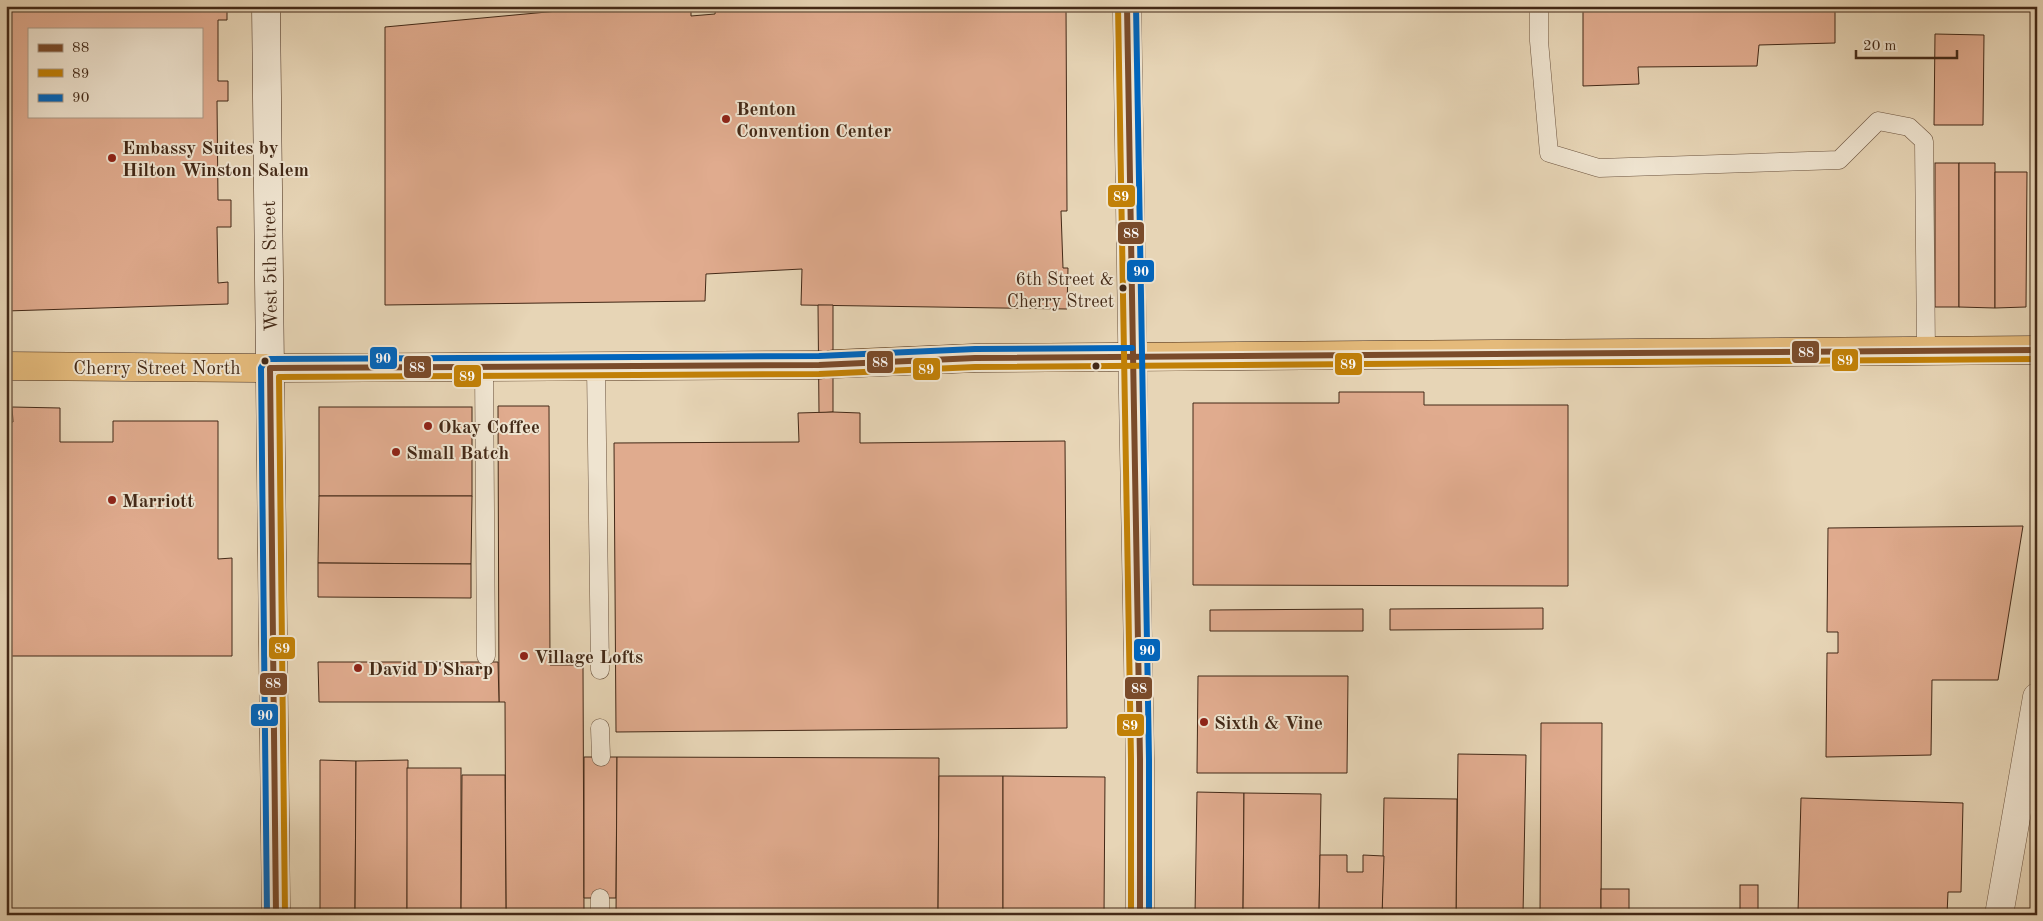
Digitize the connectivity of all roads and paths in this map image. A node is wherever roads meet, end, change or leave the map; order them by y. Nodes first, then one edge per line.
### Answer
1 (266, 6) edge
2 (1127, 6) edge
3 (1539, 6) edge
4 (2037, 350) edge
5 (1926, 352) junction
6 (1132, 356) junction
7 (6, 366) edge
8 (484, 367) junction
9 (596, 367) junction
10 (270, 368) junction
11 (486, 656) dead end
12 (600, 670) dead end
13 (2037, 697) edge
14 (2026, 816) edge
15 (276, 915) edge
16 (1140, 915) edge
17 (1999, 915) edge

1 - 10 street, West 5th Street
2 - 6 street
3 - 5 lane
4 - 5 main road, Cherry Street North
5 - 6 main road, Cherry Street North
6 - 9 main road, Cherry Street North
6 - 16 street
7 - 10 main road, Cherry Street North
8 - 9 main road, Cherry Street North
8 - 10 main road, Cherry Street North
8 - 11 lane
9 - 12 lane
10 - 15 street, West 5th Street
13 - 14 street
14 - 17 street

